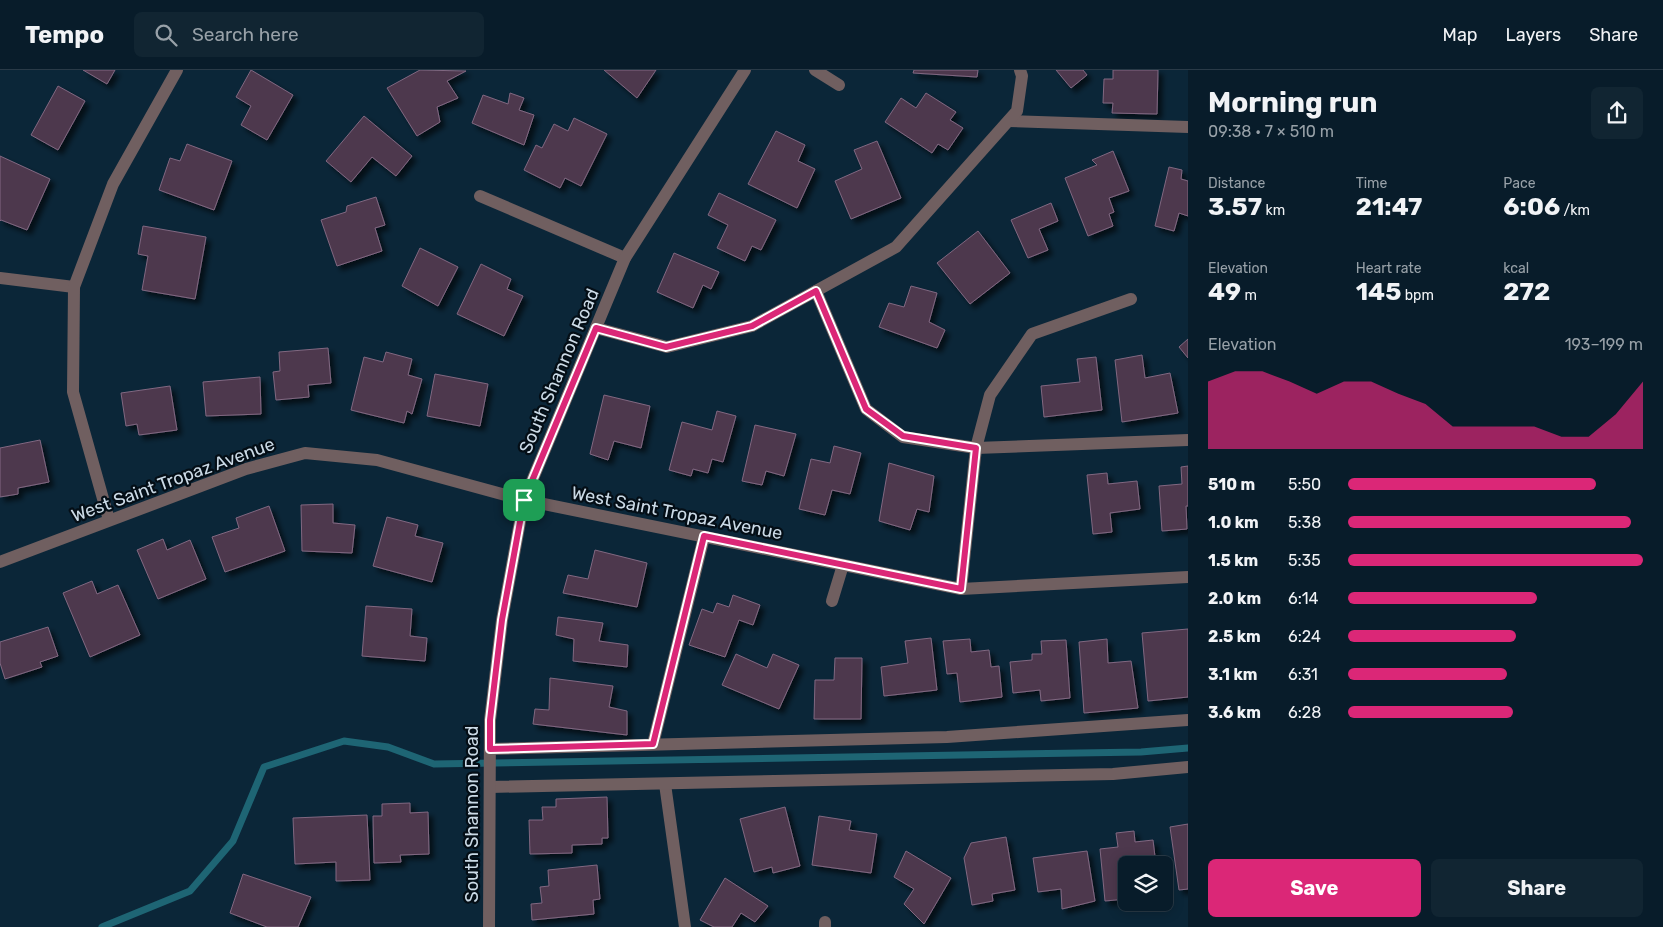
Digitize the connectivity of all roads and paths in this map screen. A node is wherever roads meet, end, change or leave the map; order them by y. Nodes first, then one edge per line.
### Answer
1 (177, 70) edge
2 (745, 70) edge
3 (815, 70) edge
4 (1020, 70) edge
5 (840, 85) dead end
6 (1008, 121) junction
7 (1188, 127) edge
8 (480, 196) dead end
9 (625, 258) junction
10 (0, 278) edge
11 (74, 287) junction
12 (816, 291) junction
13 (1131, 299) dead end
14 (596, 328) junction
15 (1188, 440) edge
16 (976, 448) junction
17 (524, 500) junction
18 (109, 520) junction
19 (704, 536) junction
20 (0, 562) edge
21 (843, 565) junction
22 (1188, 577) edge
23 (961, 589) junction
24 (832, 601) dead end
25 (1188, 720) edge
26 (653, 744) junction
27 (490, 749) junction
28 (1188, 767) edge
29 (665, 784) junction
30 (490, 787) junction
31 (489, 927) edge
32 (685, 927) edge

1 - 11 street
2 - 9 street, South Shannon Road
3 - 5 street
4 - 6 street
6 - 7 street
6 - 12 street
8 - 9 street
9 - 14 street, South Shannon Road
10 - 11 street
11 - 18 street
12 - 14 street
12 - 16 street
13 - 16 street
14 - 17 street, South Shannon Road
15 - 16 street
16 - 23 street
17 - 18 street, West Saint Tropaz Avenue
17 - 19 street, West Saint Tropaz Avenue
17 - 27 street, South Shannon Road
18 - 20 street, West Saint Tropaz Avenue
19 - 21 street, West Saint Tropaz Avenue
19 - 26 street
21 - 23 street, West Saint Tropaz Avenue
21 - 24 street
22 - 23 street, West Saint Tropaz Avenue
25 - 26 street
26 - 27 street
27 - 30 street, South Shannon Road
28 - 29 street
29 - 30 street
29 - 32 street
30 - 31 street, South Shannon Road

